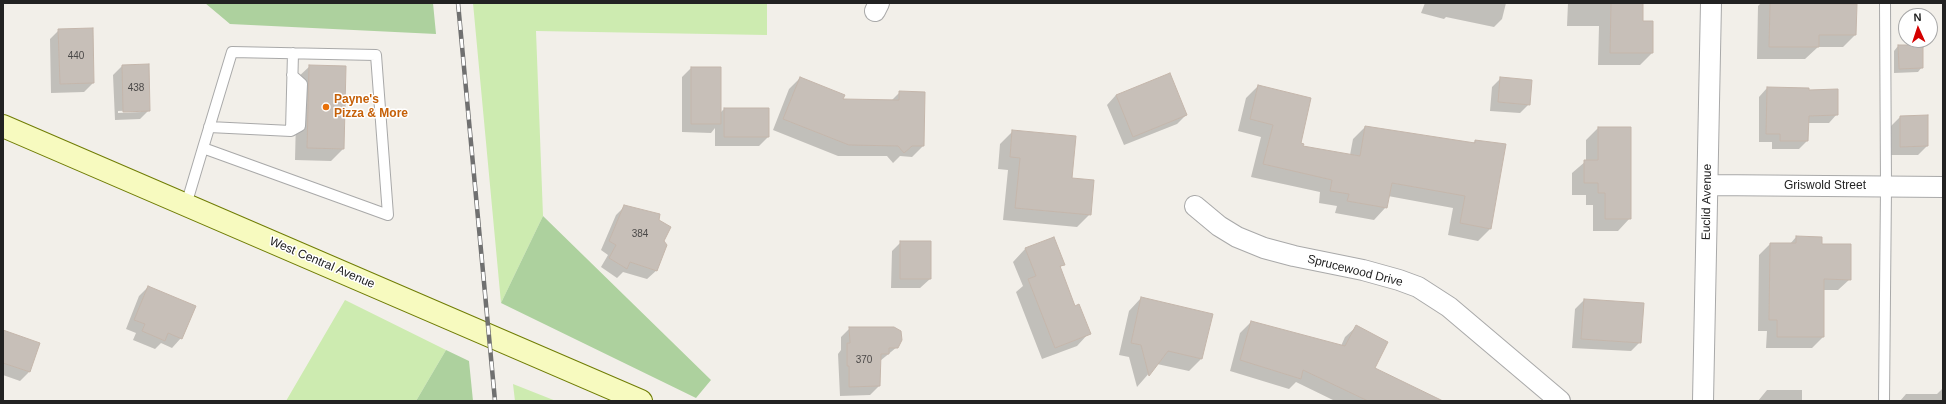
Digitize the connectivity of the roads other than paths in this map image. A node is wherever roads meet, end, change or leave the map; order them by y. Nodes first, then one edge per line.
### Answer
1 (1711, 3) edge
2 (1885, 3) edge
3 (293, 53) junction
4 (3, 126) edge
5 (209, 127) junction
6 (203, 148) junction
7 (1708, 186) junction
8 (1886, 187) junction
9 (1943, 188) edge
10 (186, 204) junction
11 (1195, 206) dead end
12 (619, 396) edge
13 (641, 401) edge
14 (1560, 401) edge
15 (1703, 401) edge
16 (1884, 401) edge

1 - 7 street, Euclid Avenue
2 - 8 lane
3 - 5 lane
3 - 5 lane
3 - 6 lane
4 - 10 main road, West Central Avenue
5 - 6 lane
6 - 10 lane
7 - 8 street, Griswold Street
7 - 15 street, Euclid Avenue
8 - 9 street, Griswold Street
8 - 16 lane
10 - 12 main road, West Central Avenue
11 - 14 street, Sprucewood Drive
12 - 13 main road, West Central Avenue

